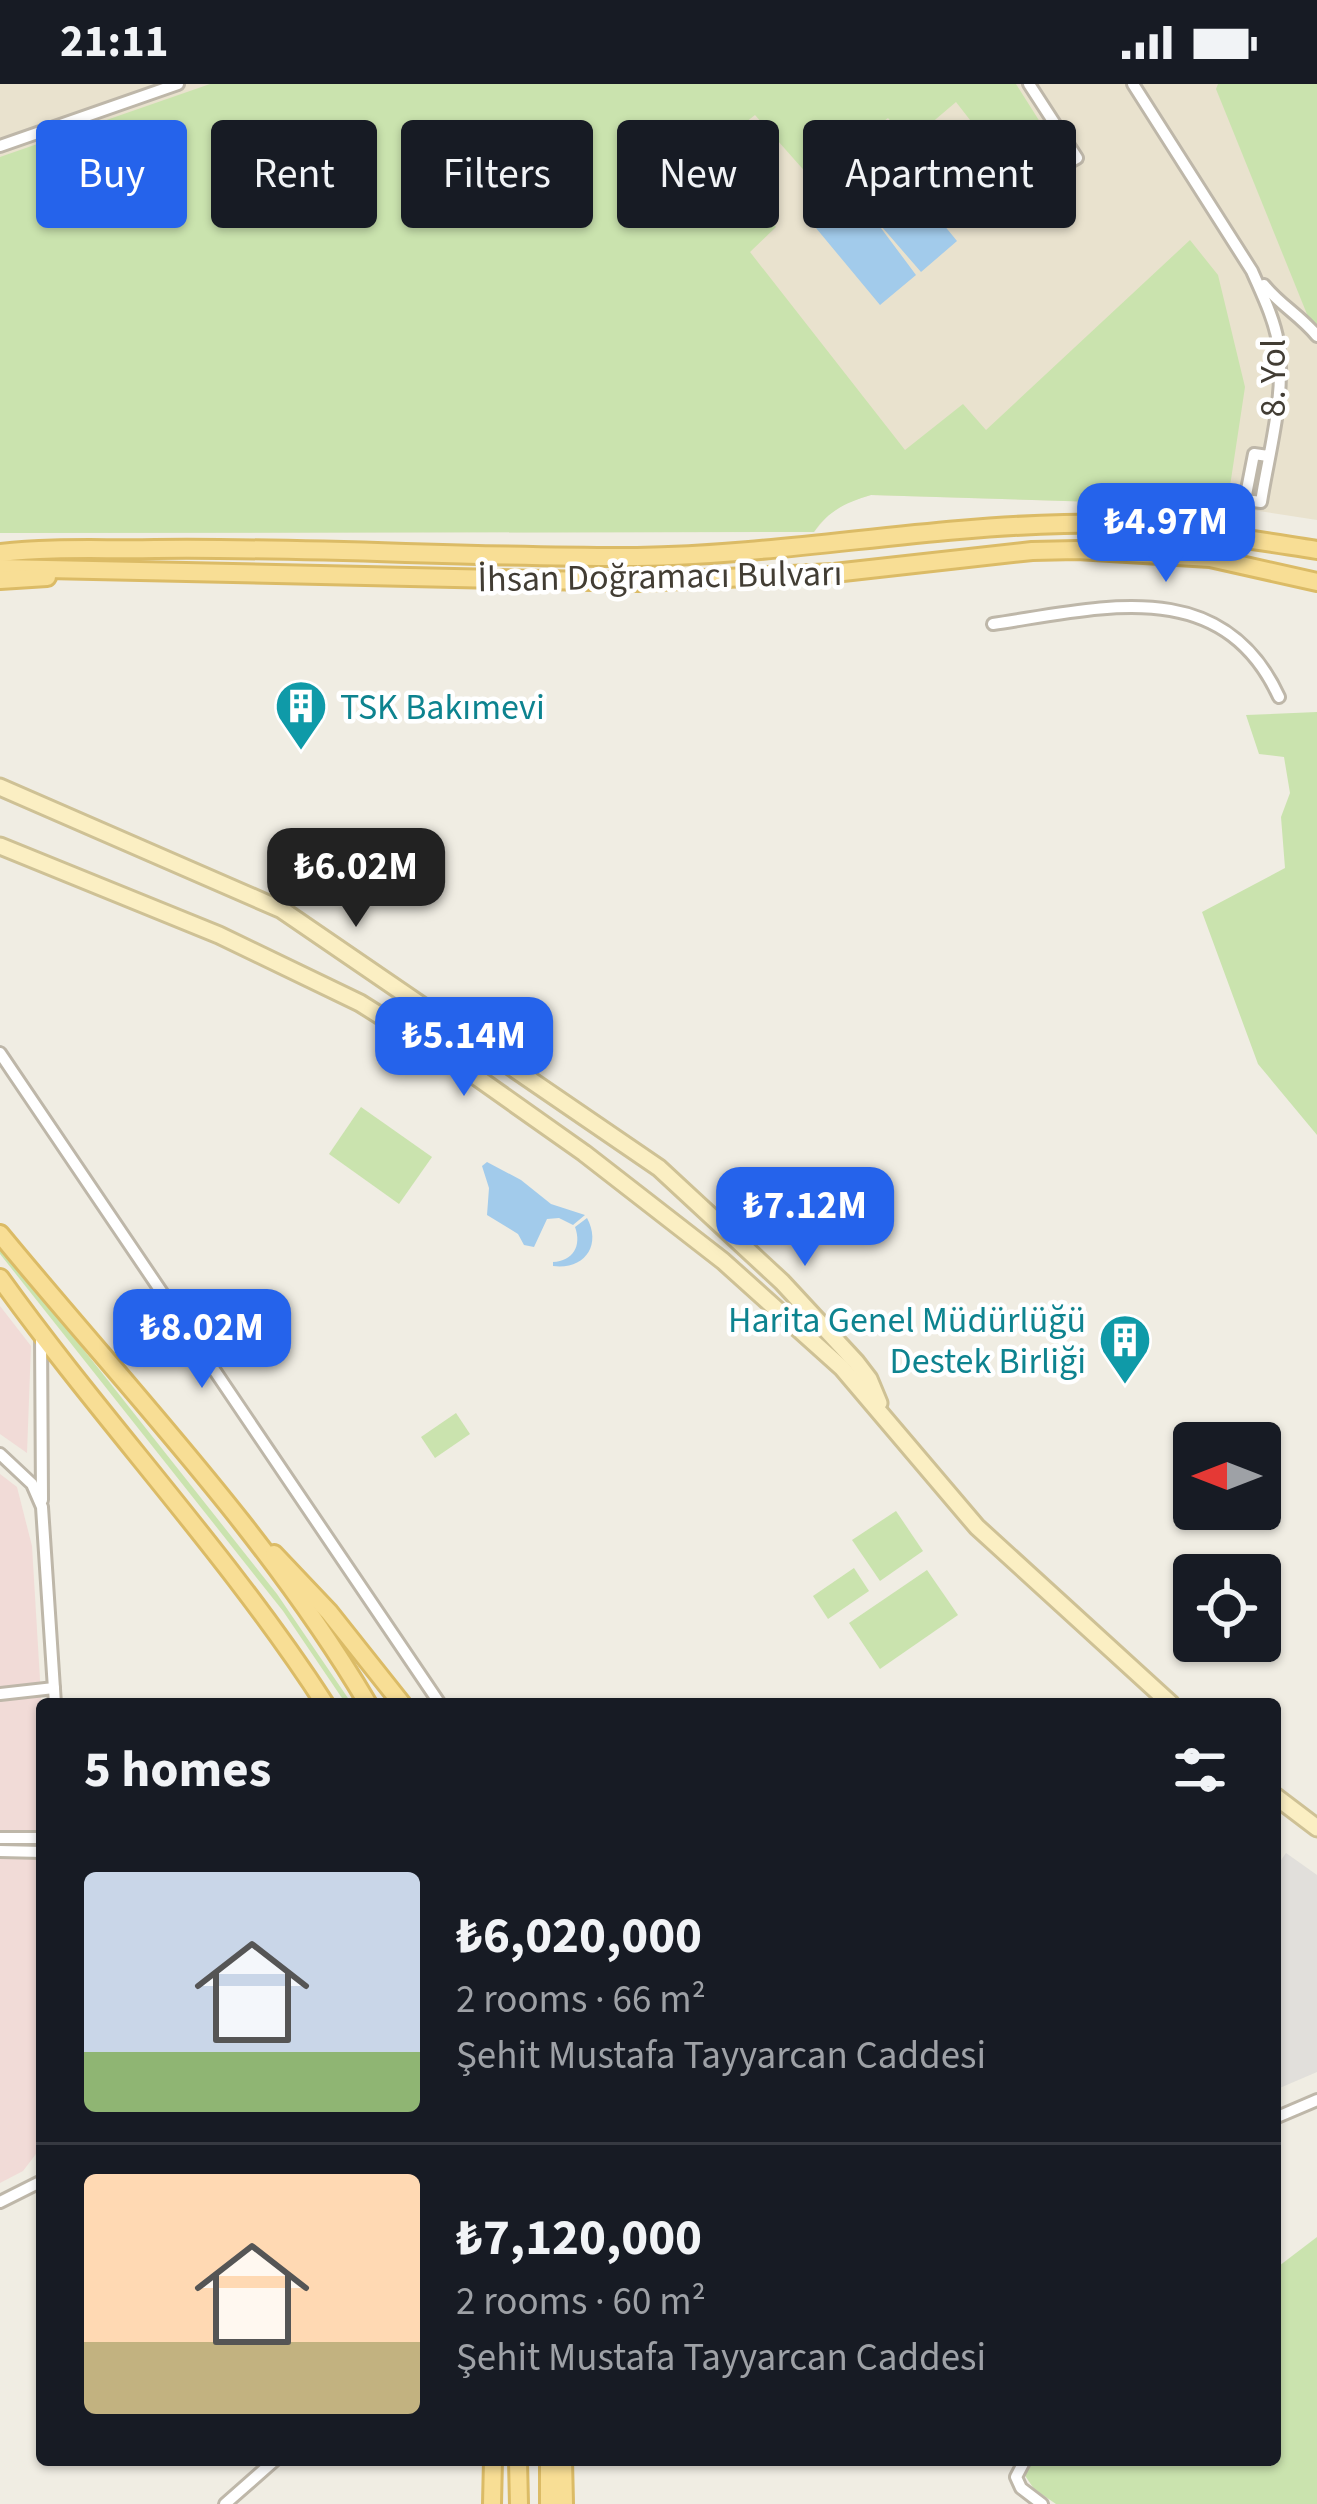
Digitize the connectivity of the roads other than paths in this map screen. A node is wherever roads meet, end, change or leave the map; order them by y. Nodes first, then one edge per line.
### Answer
1 (160, 84) edge
2 (178, 84) edge
3 (1029, 84) edge
4 (1133, 84) edge
5 (1052, 120) edge
6 (0, 143) edge
7 (1252, 272) junction
8 (1317, 336) edge
9 (1268, 456) junction
10 (0, 540) edge
11 (197, 548) junction
12 (1317, 550) edge
13 (0, 553) edge
14 (0, 568) edge
15 (178, 569) junction
16 (0, 580) edge
17 (1317, 582) edge
18 (993, 625) dead end
19 (1279, 697) dead end
20 (0, 788) edge
21 (0, 846) edge
22 (0, 1053) edge
23 (659, 1168) junction
24 (638, 1193) junction
25 (0, 1219) edge
26 (0, 1234) edge
27 (0, 1278) edge
28 (61, 1307) junction
29 (41, 1335) junction
30 (886, 1419) junction
31 (0, 1454) edge
32 (218, 1494) junction
33 (42, 1507) junction
34 (54, 1688) junction
35 (0, 1694) edge
36 (55, 1698) edge
37 (321, 1698) edge
38 (364, 1698) edge
39 (397, 1698) edge
40 (436, 1698) edge
41 (1164, 1698) edge
42 (1281, 1801) edge
43 (1317, 1828) edge
44 (0, 1838) edge
45 (36, 1838) edge
46 (0, 1851) edge
47 (36, 1852) edge
48 (1317, 2101) edge
49 (1281, 2116) edge
50 (36, 2184) edge
51 (0, 2202) edge
52 (268, 2466) edge
53 (493, 2466) edge
54 (518, 2466) edge
55 (549, 2466) edge
56 (563, 2466) edge
57 (1022, 2466) edge
58 (225, 2504) edge
59 (492, 2504) edge
60 (519, 2504) edge
61 (549, 2504) edge
62 (565, 2504) edge
63 (1042, 2504) edge

1 - 6 street
2 - 6 street
3 - 5 street
4 - 7 street, 8. Yol
7 - 8 street
7 - 9 street, 8. Yol
9 - 9 street, 8. Yol
10 - 11 main road
11 - 12 main road, İhsan Doğramacı Bulvarı
11 - 13 main road, İhsan Doğramacı Bulvarı
14 - 15 main road, İhsan Doğramacı Bulvarı
15 - 16 main road
15 - 17 main road, İhsan Doğramacı Bulvarı
18 - 19 street
20 - 23 main road
21 - 24 main road
22 - 40 street
23 - 24 main road
23 - 30 main road
24 - 30 main road
25 - 28 main road
26 - 28 main road
27 - 29 main road
28 - 32 main road
29 - 33 street
29 - 37 main road
30 - 41 main road
31 - 33 street
32 - 38 main road
32 - 39 main road
33 - 34 street
34 - 35 street
34 - 36 street
42 - 43 main road
44 - 45 street
46 - 47 street
48 - 49 street
50 - 51 street
52 - 58 street
53 - 59 main road
54 - 60 main road
55 - 61 main road
56 - 62 main road
57 - 63 street

